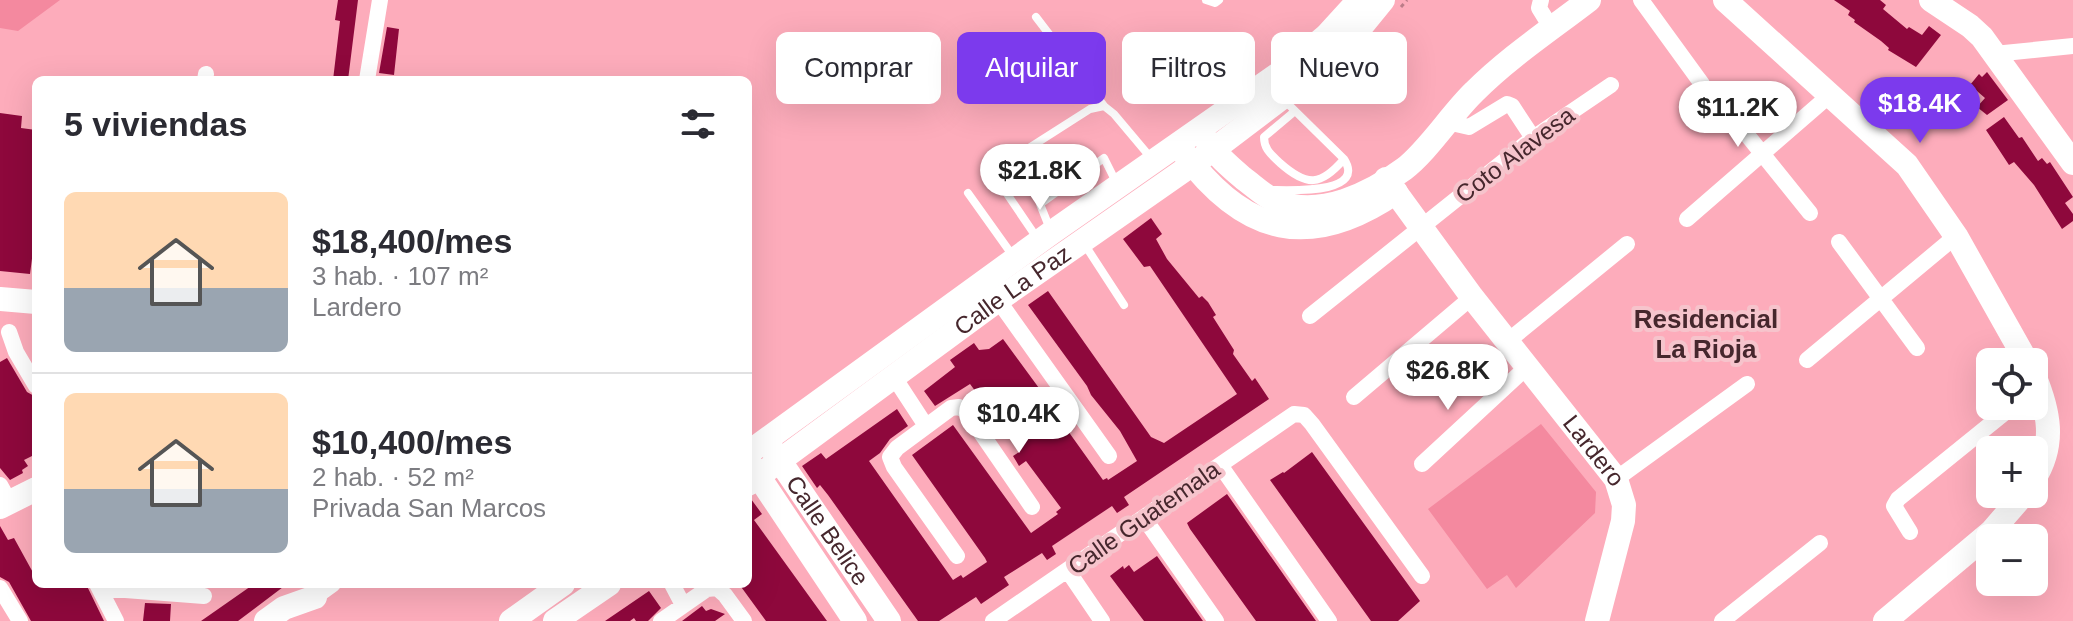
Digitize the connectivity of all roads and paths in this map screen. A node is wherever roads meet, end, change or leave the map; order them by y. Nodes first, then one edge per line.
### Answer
1 (380, 0) edge
2 (1206, 0) edge
3 (1219, 0) edge
4 (1359, 0) edge
5 (1383, 0) edge
6 (1541, 0) edge
7 (1589, 0) edge
8 (1641, 0) edge
9 (1725, 0) edge
10 (1931, 0) edge
11 (1036, 17) dead end
12 (1552, 29) junction
13 (2073, 46) edge
14 (1994, 54) junction
15 (368, 76) edge
16 (1702, 84) dead end
17 (1611, 85) dead end
18 (1719, 100) dead end
19 (1823, 101) junction
20 (1288, 105) junction
21 (1104, 106) junction
22 (1447, 122) junction
23 (1200, 129) junction
24 (1533, 138) junction
25 (1213, 150) junction
26 (1763, 153) junction
27 (1185, 154) junction
28 (1344, 159) junction
29 (1155, 161) junction
30 (2073, 163) edge
31 (1396, 180) junction
32 (1119, 187) junction
33 (968, 193) dead end
34 (1269, 205) junction
35 (1810, 213) dead end
36 (1687, 219) dead end
37 (1421, 229) junction
38 (1061, 235) junction
39 (1839, 242) dead end
40 (1947, 243) junction
41 (1627, 244) dead end
42 (1016, 260) junction
43 (1472, 297) junction
44 (0, 299) edge
45 (1880, 299) junction
46 (998, 300) junction
47 (32, 302) edge
48 (1124, 305) dead end
49 (1310, 316) dead end
50 (9, 332) dead end
51 (1508, 341) junction
52 (1917, 348) dead end
53 (2018, 348) edge
54 (1807, 360) dead end
55 (1527, 367) junction
56 (894, 377) junction
57 (32, 379) edge
58 (1747, 384) dead end
59 (1354, 397) dead end
60 (1996, 420) edge
61 (926, 426) junction
62 (757, 447) edge
63 (1109, 456) dead end
64 (780, 461) junction
65 (1422, 464) dead end
66 (1220, 465) junction
67 (752, 473) edge
68 (1616, 479) junction
69 (32, 490) edge
70 (3, 498) edge
71 (1032, 507) dead end
72 (2012, 508) edge
73 (1144, 518) junction
74 (1910, 532) dead end
75 (1820, 543) dead end
76 (957, 556) dead end
77 (1068, 571) junction
78 (1422, 576) dead end
79 (0, 588) edge
80 (99, 588) edge
81 (119, 588) edge
82 (557, 588) edge
83 (603, 588) edge
84 (674, 588) edge
85 (324, 590) edge
86 (204, 596) dead end
87 (683, 605) junction
88 (995, 620) edge
89 (20, 621) edge
90 (116, 621) edge
91 (266, 621) edge
92 (301, 621) edge
93 (511, 621) edge
94 (555, 621) edge
95 (661, 621) edge
96 (744, 621) edge
97 (855, 621) edge
98 (889, 621) edge
99 (1102, 621) edge
100 (1216, 621) edge
101 (1329, 621) edge
102 (1597, 621) edge
103 (1722, 621) edge
104 (1885, 621) edge

1 - 15 street
2 - 3 lane
4 - 23 street, Calle La Paz
5 - 20 street, Calle La Paz
6 - 12 street
7 - 12 street
8 - 16 street
9 - 19 street
10 - 14 street
11 - 21 lane
12 - 22 street
13 - 14 street
14 - 30 street
17 - 24 street, Coto Alavesa
18 - 26 street
19 - 26 street
19 - 40 street
20 - 25 street, Calle La Paz
20 - 28 lane
20 - 28 lane
21 - 29 lane
21 - 38 lane
22 - 24 street
22 - 31 street
23 - 25 street
23 - 27 street, Calle La Paz
24 - 37 street, Coto Alavesa
25 - 27 street, Calle La Paz
25 - 34 street
26 - 35 street
26 - 36 street
27 - 29 street, Calle La Paz
27 - 34 street
27 - 38 street, Calle La Paz
28 - 34 lane
29 - 32 street, Calle La Paz
31 - 34 street
31 - 37 street, Lardero
32 - 38 street, Calle La Paz
32 - 38 lane
33 - 42 lane
37 - 43 street, Lardero
37 - 49 street, Coto Alavesa
38 - 42 street, Calle La Paz
38 - 46 street, Calle La Paz
38 - 48 lane
39 - 45 street
40 - 45 street
40 - 53 street
41 - 51 street
42 - 62 street, Calle La Paz
43 - 51 street, Lardero
43 - 59 street
44 - 47 street
45 - 52 street
45 - 54 street
46 - 56 street, Calle La Paz
46 - 63 street
50 - 57 street
51 - 55 street, Lardero
55 - 65 street
55 - 68 street, Lardero
56 - 61 street
56 - 64 street, Calle La Paz
58 - 68 street
60 - 74 street
61 - 71 street
61 - 76 street
62 - 64 street, Calle Belice
64 - 67 street, Calle La Paz
64 - 98 street, Calle Belice
66 - 73 street, Calle Guatemala
66 - 78 street, Calle Guatemala
66 - 101 street
67 - 97 street, Calle Belice
68 - 102 street, Lardero
69 - 70 street
72 - 104 street
73 - 77 street, Calle Guatemala
73 - 100 street
75 - 103 street
77 - 88 street, Calle Guatemala
77 - 99 street
79 - 89 street
80 - 90 street
81 - 86 street
82 - 93 street
83 - 94 street
84 - 87 street
85 - 91 street
85 - 92 street
87 - 95 street
87 - 96 street

